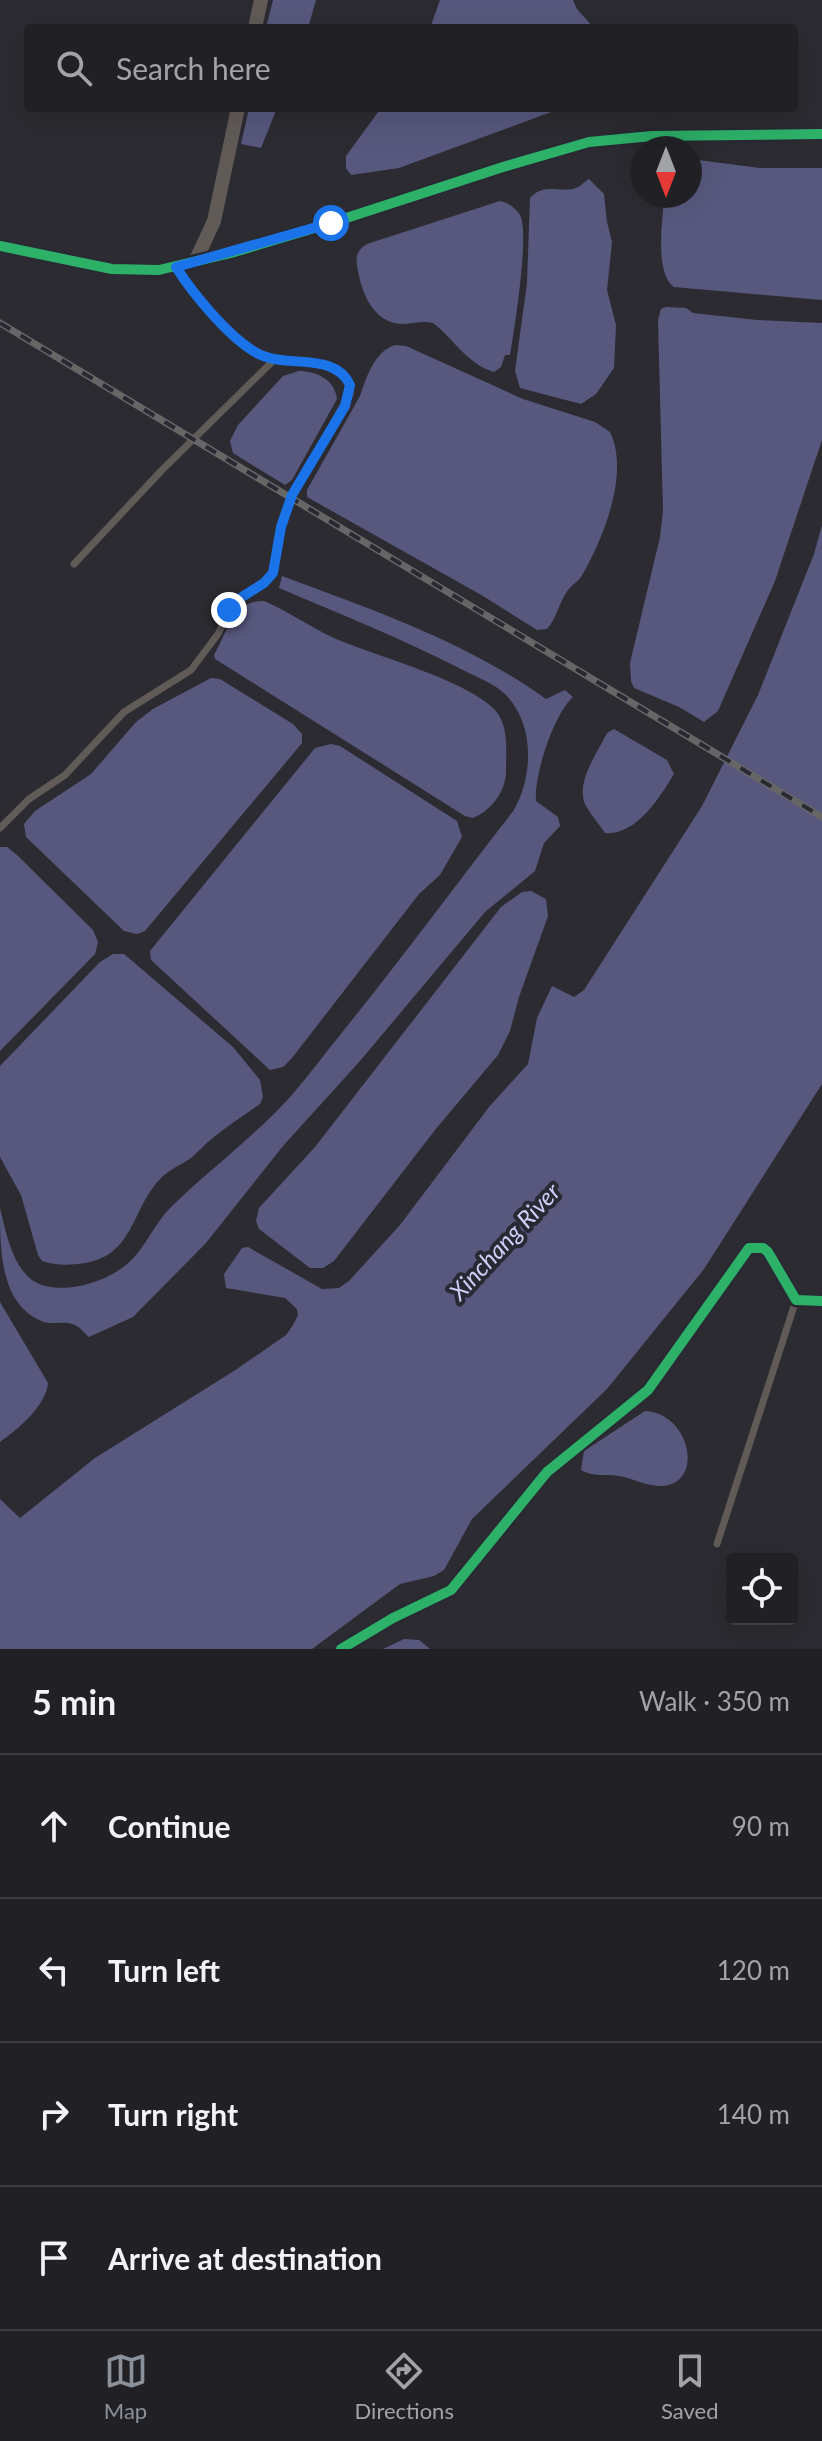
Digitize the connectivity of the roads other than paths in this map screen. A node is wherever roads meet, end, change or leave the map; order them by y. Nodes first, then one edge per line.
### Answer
1 (261, 0) edge
2 (256, 24) edge
3 (237, 112) edge
4 (822, 134) edge
5 (0, 246) edge
6 (195, 262) junction
7 (176, 267) junction
8 (275, 359) junction
9 (74, 564) dead end
10 (0, 828) edge
11 (796, 1300) junction
12 (822, 1301) edge
13 (717, 1544) dead end
14 (341, 1649) edge

1 - 2 street
3 - 6 street
4 - 6 street
5 - 7 street
6 - 7 street
7 - 8 lane
8 - 9 lane
8 - 10 lane
11 - 12 street
11 - 13 lane
11 - 14 street

